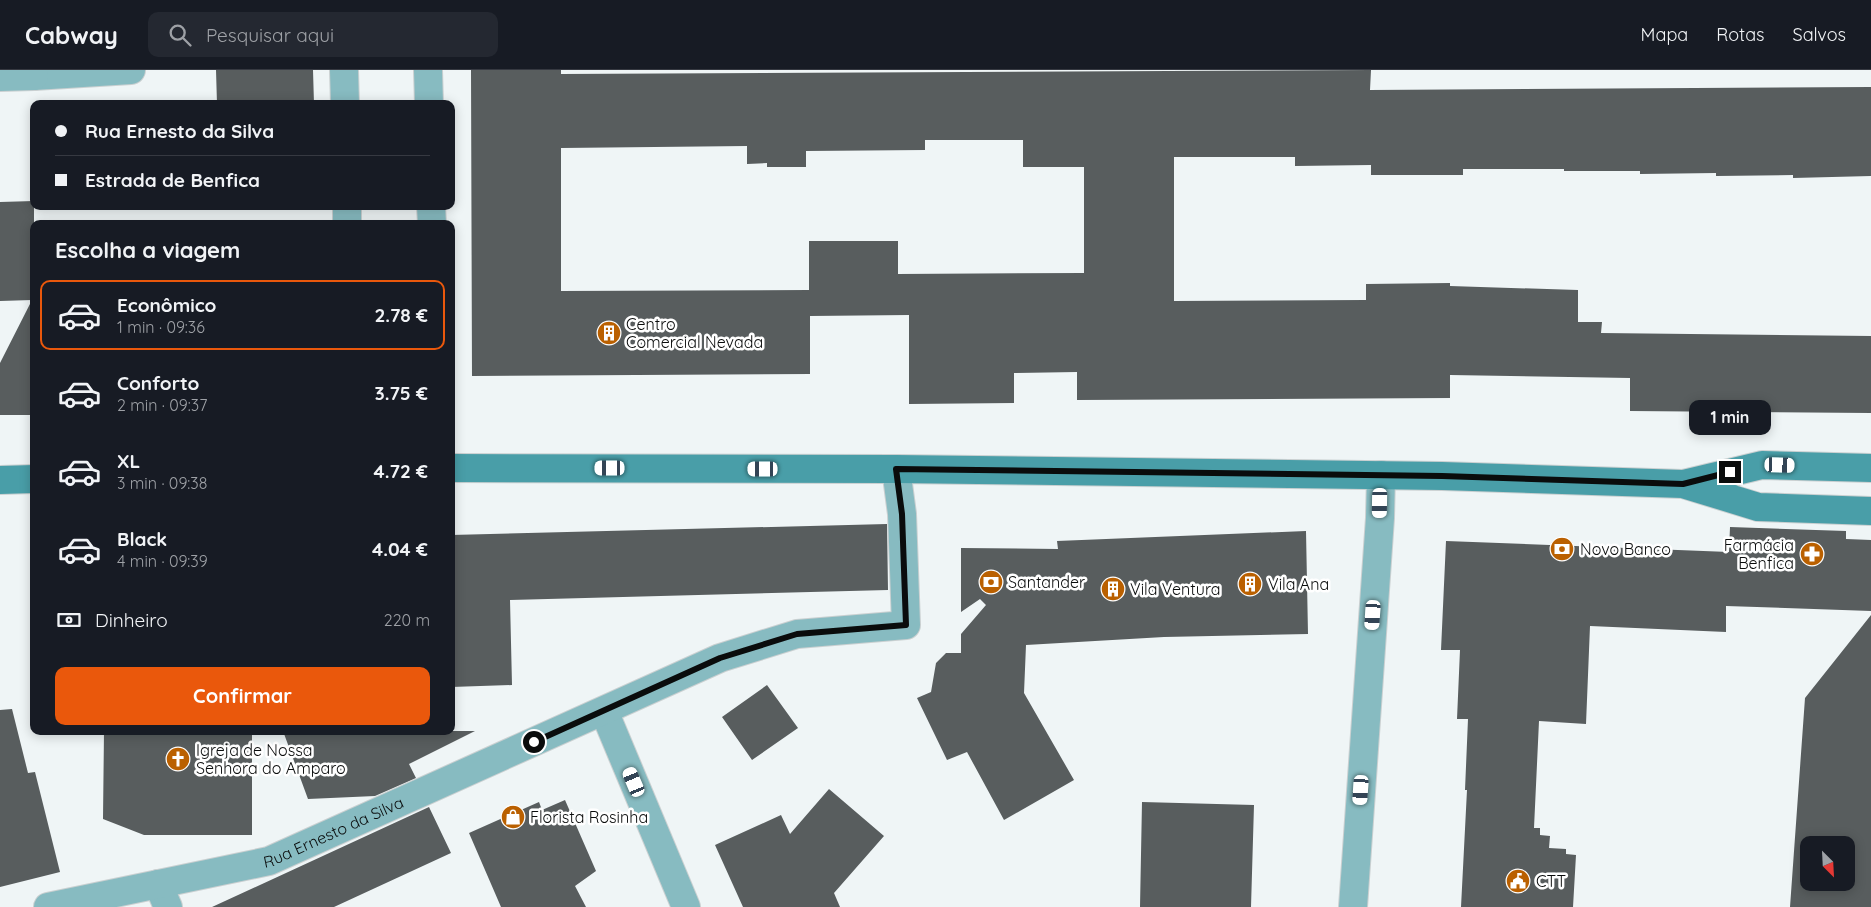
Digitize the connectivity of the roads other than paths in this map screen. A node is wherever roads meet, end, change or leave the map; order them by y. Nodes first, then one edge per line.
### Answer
1 (131, 70) edge
2 (344, 70) edge
3 (428, 70) edge
4 (34, 73) edge
5 (0, 77) edge
6 (345, 100) edge
7 (429, 100) edge
8 (455, 468) edge
9 (1871, 468) edge
10 (896, 469) junction
11 (1381, 475) junction
12 (30, 479) edge
13 (0, 480) edge
14 (1683, 484) junction
15 (1871, 511) edge
16 (604, 711) junction
17 (163, 895) edge
18 (48, 907) edge
19 (686, 907) edge
20 (1353, 907) edge

1 - 4 street
2 - 6 street
3 - 7 street
4 - 5 street
8 - 10 street
9 - 14 street
10 - 11 street
10 - 16 street, Rua Ernesto da Silva
11 - 14 street
11 - 20 street
12 - 13 street
14 - 15 street
16 - 17 street, Rua Ernesto da Silva
16 - 19 street
17 - 18 street, Rua Ernesto da Silva

